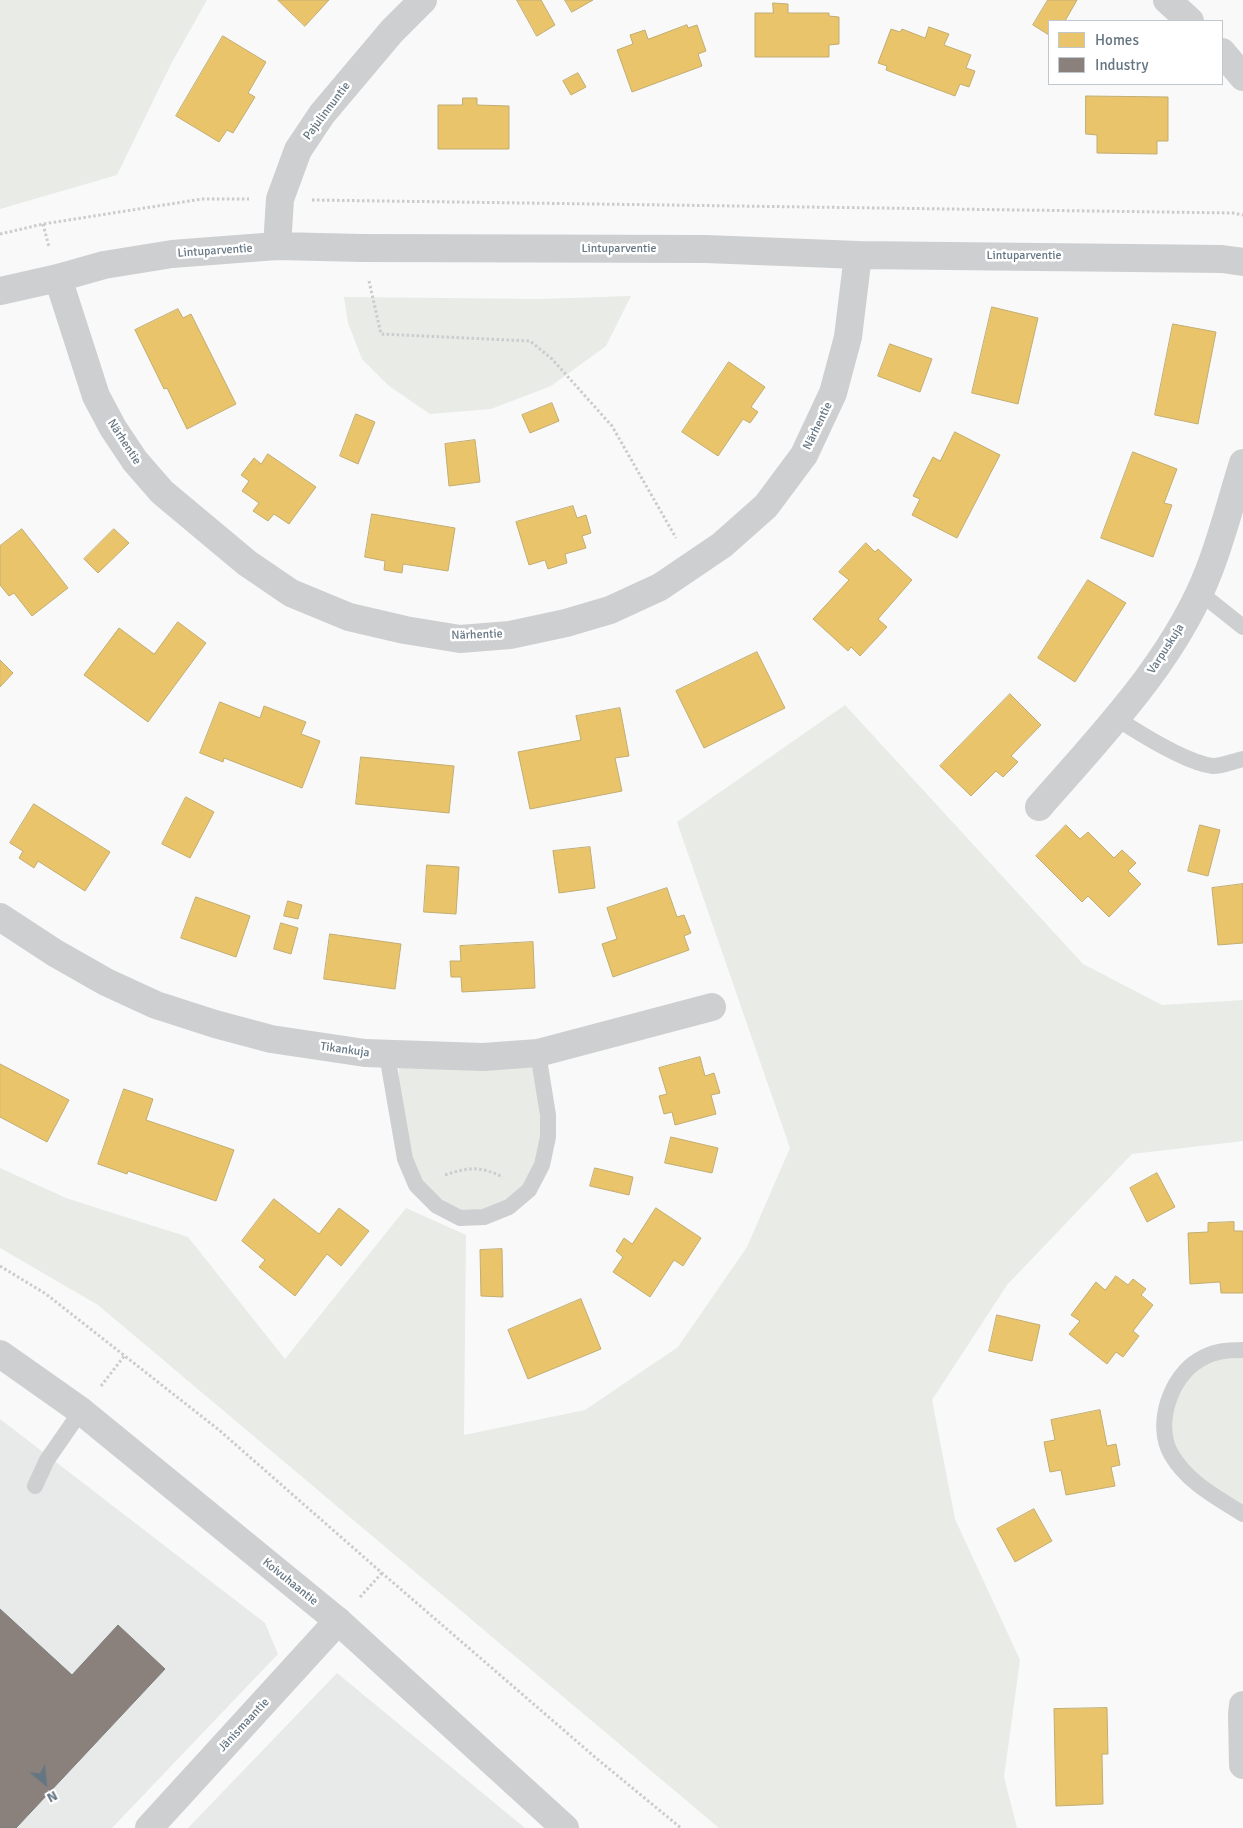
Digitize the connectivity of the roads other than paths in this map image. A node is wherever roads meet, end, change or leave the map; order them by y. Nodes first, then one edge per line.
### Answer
1 (423, 0) edge
2 (1167, 0) edge
3 (1189, 20) edge
4 (1223, 53) edge
5 (1243, 77) edge
6 (277, 246) junction
7 (858, 255) junction
8 (1243, 262) edge
9 (58, 278) junction
10 (0, 291) edge
11 (1243, 463) edge
12 (1199, 592) junction
13 (1243, 627) edge
14 (1116, 718) junction
15 (1243, 759) edge
16 (1039, 807) dead end
17 (0, 917) edge
18 (712, 1006) dead end
19 (538, 1053) junction
20 (387, 1055) junction
21 (1243, 1350) edge
22 (0, 1354) edge
23 (82, 1411) junction
24 (35, 1486) dead end
25 (1243, 1514) edge
26 (338, 1622) junction
27 (1243, 1705) edge
28 (1243, 1765) edge
29 (148, 1828) edge
30 (565, 1828) edge

1 - 6 street, Pajulinnuntie
2 - 3 street
4 - 5 street
6 - 7 street, Lintuparventie
6 - 9 street, Lintuparventie
7 - 8 street, Lintuparventie
7 - 9 street, Närhentie
9 - 10 street, Lintuparventie
11 - 12 street, Varpuskuja
12 - 13 lane
12 - 14 street, Varpuskuja
14 - 15 lane
14 - 16 street, Varpuskuja
17 - 20 street, Tikankuja
18 - 19 street, Tikankuja
19 - 20 street, Tikankuja
19 - 20 lane
21 - 25 lane
22 - 23 street, Koivuhaantie
23 - 24 lane
23 - 26 street, Koivuhaantie
26 - 29 street, Jänismaantie
26 - 30 street, Koivuhaantie
27 - 28 street

